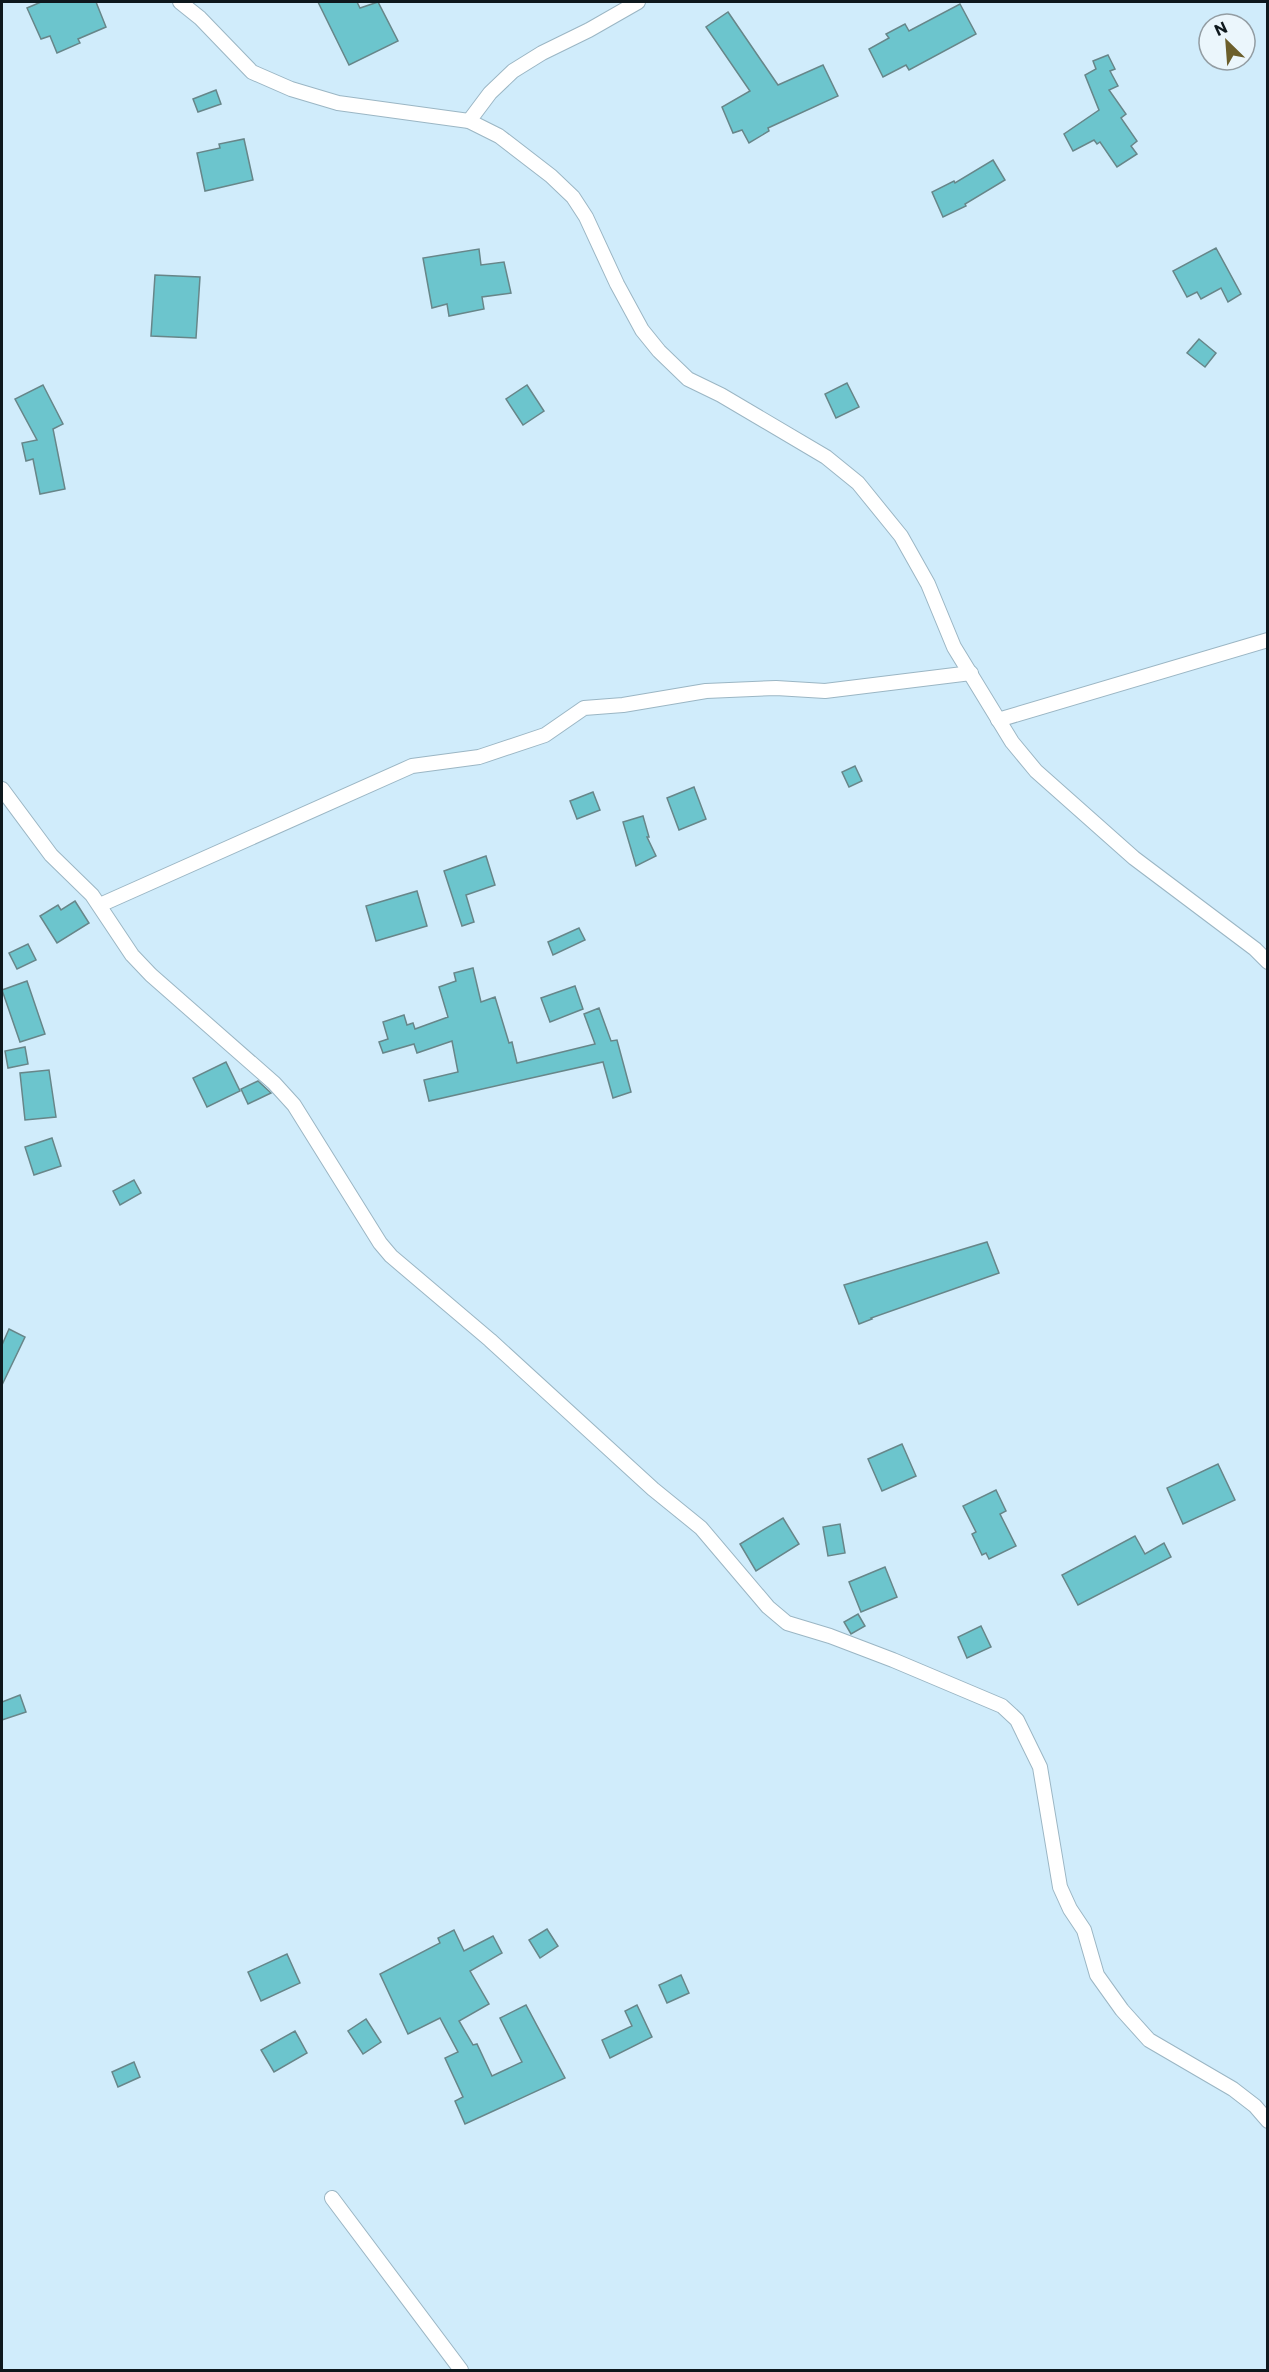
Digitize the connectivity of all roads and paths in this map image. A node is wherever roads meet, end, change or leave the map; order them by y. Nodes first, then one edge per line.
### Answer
1 (180, 2) edge
2 (638, 2) edge
3 (469, 121) junction
4 (1268, 640) edge
5 (971, 673) junction
6 (998, 720) junction
7 (2, 789) edge
8 (100, 906) junction
9 (1268, 962) edge
10 (1268, 2121) edge
11 (332, 2198) dead end
12 (461, 2370) edge

1 - 3 street
2 - 3 street
3 - 5 street
4 - 6 street
5 - 6 street
5 - 8 street
6 - 9 street
7 - 8 street
8 - 10 street
11 - 12 street

